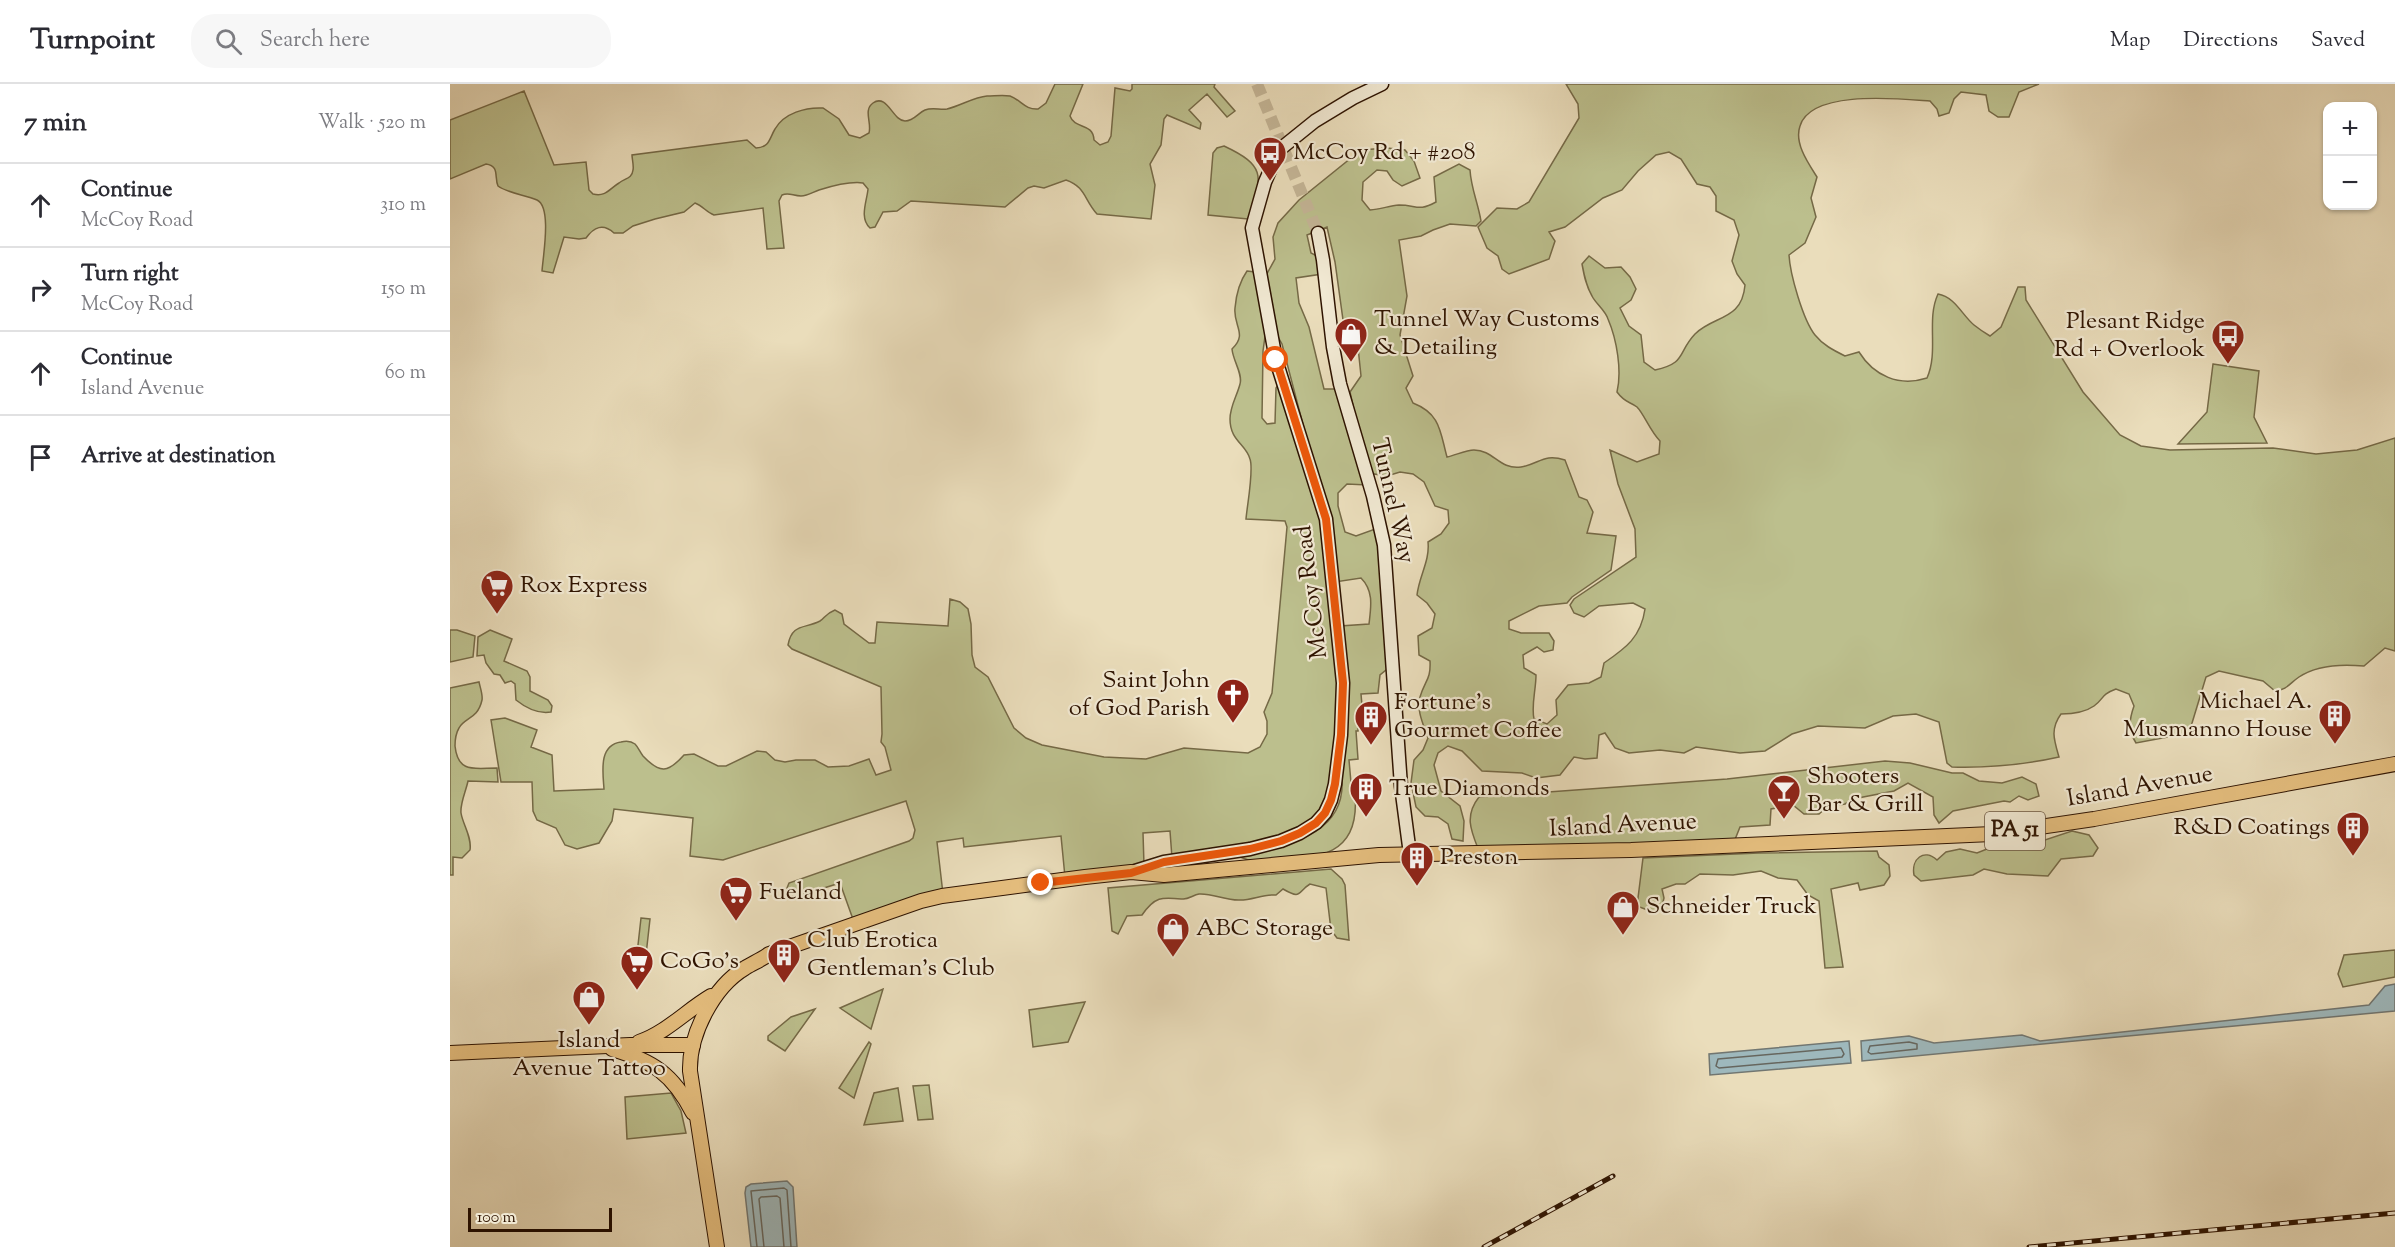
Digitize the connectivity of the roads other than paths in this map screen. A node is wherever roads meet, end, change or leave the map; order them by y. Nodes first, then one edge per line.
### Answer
1 (1382, 84) edge
2 (1318, 233) tunnel mouth
3 (2395, 764) edge
4 (1410, 854) junction
5 (1131, 873) junction
6 (755, 964) junction
7 (721, 990) junction
8 (701, 1021) junction
9 (630, 1045) junction
10 (693, 1045) junction
11 (602, 1046) junction
12 (450, 1053) edge
13 (700, 1129) junction
14 (717, 1247) edge

1 - 5 street, McCoy Road
2 - 4 street, Tunnel Way
3 - 4 main road, Island Avenue / PA 51
4 - 5 main road, Island Avenue / PA 51
5 - 6 main road, Island Avenue / PA 51
6 - 7 main road, Island Avenue / PA 51
6 - 8 main road, Island Avenue / PA 51
7 - 8 main road, Island Avenue / PA 51
7 - 9 main road
8 - 10 main road, Island Avenue / PA 51
9 - 10 main road
9 - 11 main road
10 - 13 main road, Island Avenue
11 - 12 main road
11 - 13 main road
13 - 14 main road, Island Avenue

